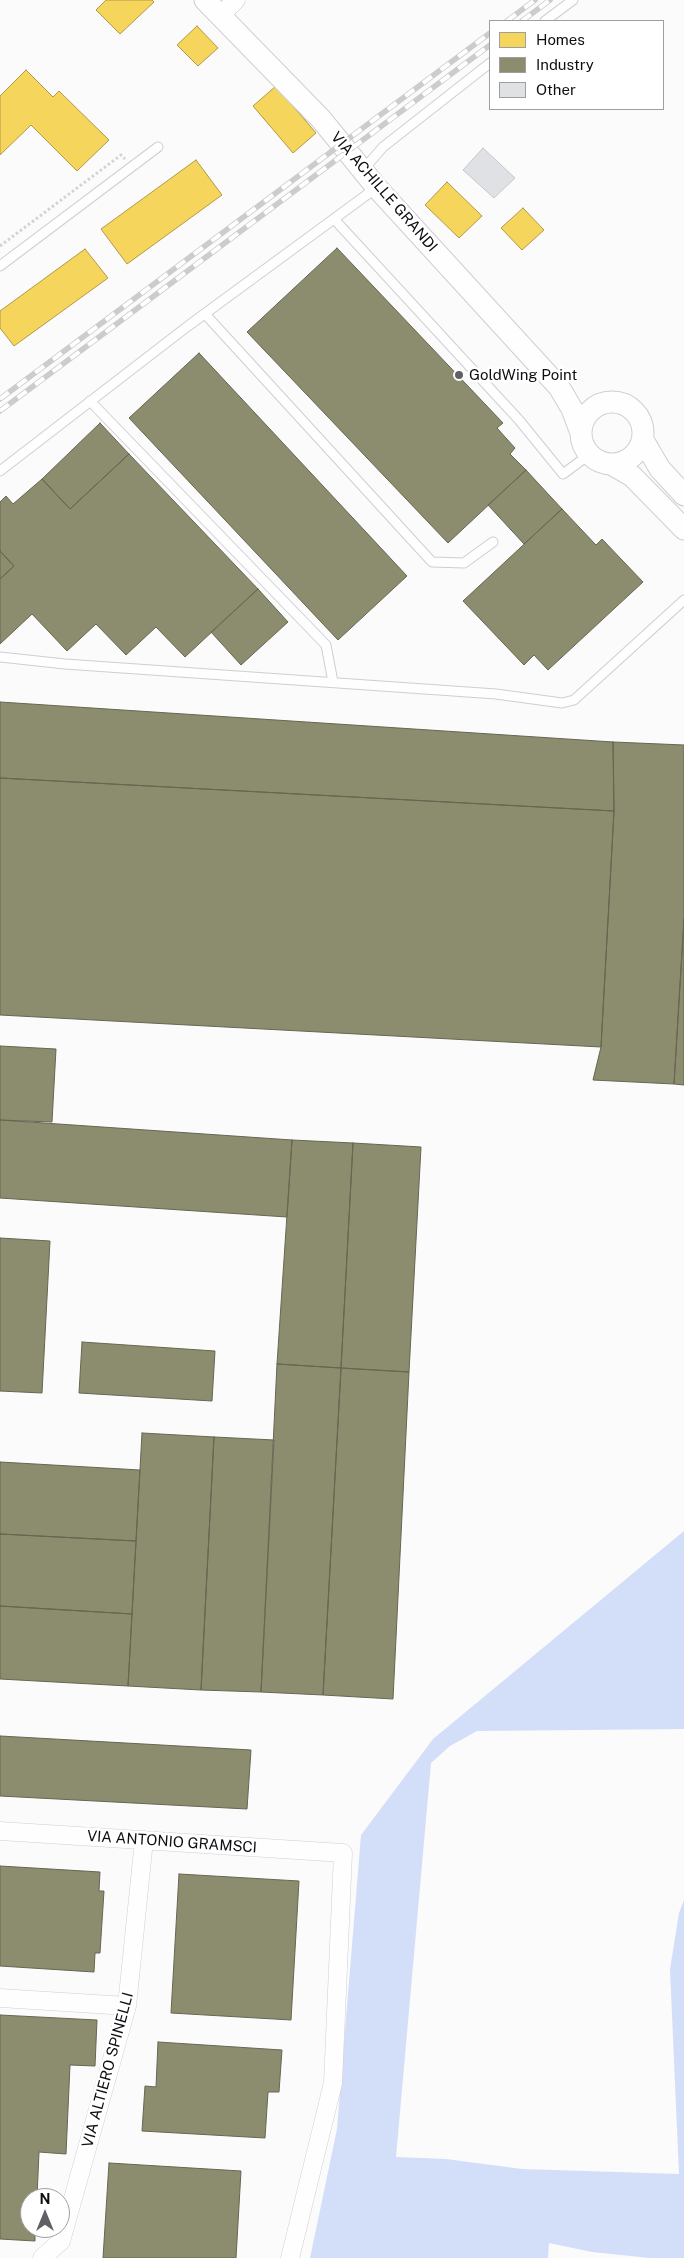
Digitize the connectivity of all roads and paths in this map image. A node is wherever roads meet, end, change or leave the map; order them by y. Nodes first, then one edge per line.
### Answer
1 (205, 0) edge
2 (236, 0) edge
3 (573, 0) edge
4 (221, 15) junction
5 (546, 20) edge
6 (489, 65) edge
7 (158, 147) dead end
8 (132, 166) junction
9 (364, 170) junction
10 (377, 188) junction
11 (334, 219) junction
12 (0, 246) edge
13 (0, 266) edge
14 (205, 314) junction
15 (559, 387) junction
16 (90, 401) junction
17 (604, 403) junction
18 (581, 433) junction
19 (643, 440) junction
20 (590, 454) junction
21 (611, 464) junction
22 (0, 471) edge
23 (684, 495) edge
24 (684, 529) edge
25 (493, 542) dead end
26 (684, 600) edge
27 (0, 657) edge
28 (333, 682) junction
29 (0, 1831) edge
30 (144, 1840) junction
31 (0, 1998) edge
32 (127, 2006) junction
33 (42, 2258) edge
34 (290, 2258) edge

1 - 4 street, VIA ACHILLE GRANDI
2 - 4 street
3 - 5 lane
4 - 9 street, VIA ACHILLE GRANDI
6 - 9 lane
7 - 8 lane
8 - 12 path
8 - 13 lane
9 - 10 street, VIA ACHILLE GRANDI
10 - 11 lane
10 - 15 street, VIA ACHILLE GRANDI
11 - 14 lane
11 - 20 lane
14 - 16 lane
14 - 25 lane
15 - 17 street, VIA ACHILLE GRANDI
15 - 18 street, VIA ACHILLE GRANDI
16 - 22 lane
16 - 28 lane
17 - 18 street
17 - 19 street, VIA ACHILLE GRANDI
18 - 20 street, VIA ACHILLE GRANDI
19 - 21 street
19 - 23 street, VIA ACHILLE GRANDI
20 - 21 street
21 - 24 street
26 - 28 lane
27 - 28 lane
29 - 30 street, VIA ANTONIO GRAMSCI
30 - 32 street, VIA ALTIERO SPINELLI
30 - 34 street, VIA ANTONIO GRAMSCI
31 - 32 street
32 - 33 street, VIA ALTIERO SPINELLI

